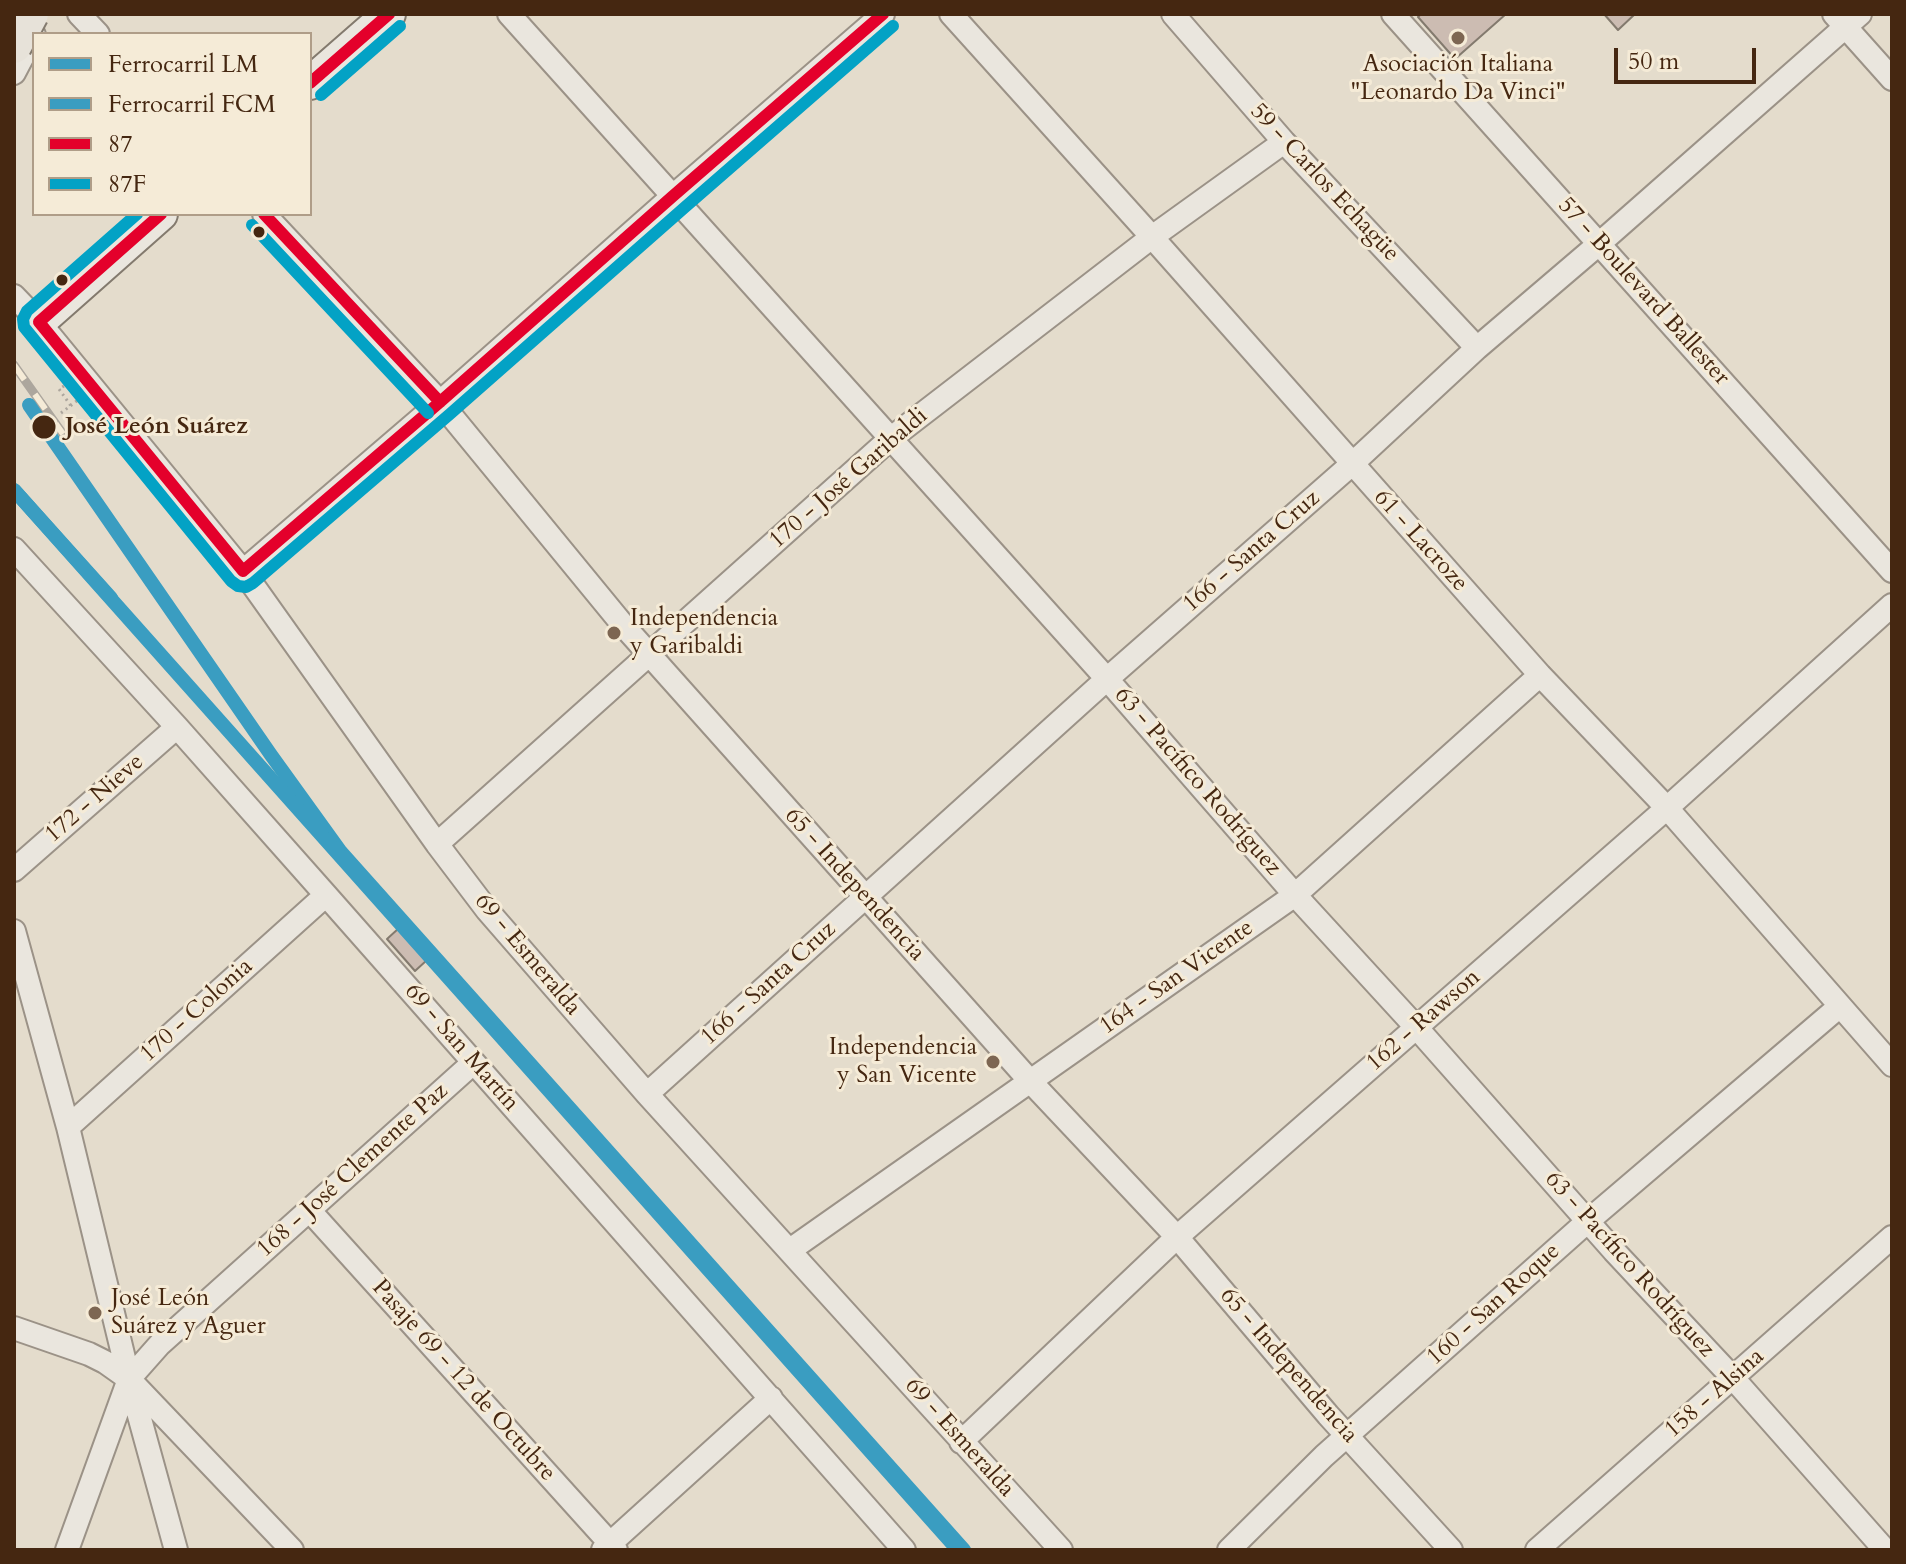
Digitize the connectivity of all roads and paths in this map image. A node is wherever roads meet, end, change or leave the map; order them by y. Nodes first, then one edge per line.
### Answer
1 (45, 14) edge
2 (79, 14) edge
3 (389, 14) edge
4 (509, 14) edge
5 (883, 14) edge
6 (951, 14) edge
7 (1173, 14) edge
8 (1393, 14) edge
9 (1847, 18) edge
10 (27, 32) edge
11 (96, 32) edge
12 (14, 73) edge
13 (1892, 79) edge
14 (312, 81) edge
15 (1284, 142) junction
16 (673, 196) junction
17 (159, 216) edge
18 (266, 216) edge
19 (1152, 237) junction
20 (1600, 243) junction
21 (14, 296) edge
22 (39, 322) junction
23 (1477, 348) junction
24 (440, 402) junction
25 (71, 406) junction
26 (61, 413) dead end
27 (890, 439) junction
28 (1352, 464) junction
29 (14, 549) edge
30 (243, 571) junction
31 (1892, 571) edge
32 (1892, 605) edge
33 (649, 654) junction
34 (1540, 675) junction
35 (1107, 679) junction
36 (177, 727) junction
37 (1667, 808) junction
38 (437, 844) junction
39 (14, 870) edge
40 (326, 895) junction
41 (1295, 895) junction
42 (865, 898) junction
43 (14, 931) edge
44 (1840, 1006) junction
45 (1416, 1027) junction
46 (473, 1063) junction
47 (1892, 1065) edge
48 (1030, 1081) junction
49 (647, 1094) junction
50 (68, 1127) junction
51 (310, 1211) junction
52 (1588, 1221) junction
53 (1177, 1237) junction
54 (1892, 1237) edge
55 (790, 1250) junction
56 (14, 1328) edge
57 (1733, 1378) junction
58 (129, 1379) junction
59 (771, 1398) junction
60 (1347, 1436) junction
61 (961, 1442) junction
62 (1056, 1547) edge
63 (610, 1548) edge
64 (67, 1550) edge
65 (176, 1550) edge
66 (292, 1550) edge
67 (904, 1550) edge
68 (1229, 1550) edge
69 (1451, 1550) edge
70 (1537, 1550) edge
71 (1885, 1550) edge

1 - 10 street
2 - 11 street
3 - 14 street
4 - 16 street, 63 - Pacífico Rodríguez
5 - 16 street
6 - 19 street, 61 - Lacroze
7 - 15 street, 59 - Carlos Echagüe
8 - 20 street, 57 - Boulevard Ballester
9 - 13 street
9 - 20 street, 166 - Santa Cruz
10 - 12 street
15 - 19 street, 170 - José Garibaldi
15 - 23 street, 59 - Carlos Echagüe
16 - 24 street
16 - 27 street, 63 - Pacífico Rodríguez
17 - 22 street
18 - 24 street, 65 - Independencia
19 - 27 street, 170 - José Garibaldi
19 - 28 street, 61 - Lacroze
20 - 23 street, 166 - Santa Cruz
20 - 31 street, 57 - Boulevard Ballester
21 - 22 street, 69 - Esmeralda
22 - 30 street, 69 - Esmeralda
23 - 28 street, 166 - Santa Cruz
24 - 30 street
24 - 33 street, 65 - Independencia
25 - 25 path
25 - 26 path
27 - 33 street, 170 - José Garibaldi
27 - 35 street, 63 - Pacífico Rodríguez
28 - 34 street, 61 - Lacroze
28 - 35 street, 166 - Santa Cruz
29 - 36 street, 69 - San Martín
30 - 38 street, 69 - Esmeralda
32 - 37 street, 162 - Rawson
33 - 38 street, 170 - José Garibaldi
33 - 42 street, 65 - Independencia
34 - 37 street, 61 - Lacroze
34 - 41 street, 164 - San Vicente
35 - 41 street, 63 - Pacífico Rodríguez
35 - 42 street, 166 - Santa Cruz
36 - 39 street, 172 - Nieve
36 - 40 street, 69 - San Martín
37 - 44 street, 61 - Lacroze
37 - 45 street, 162 - Rawson
38 - 49 street, 69 - Esmeralda
40 - 46 street, 69 - San Martín
40 - 50 street, 170 - Colonia
41 - 45 street, 63 - Pacífico Rodríguez
41 - 48 street, 164 - San Vicente
42 - 48 street, 65 - Independencia
42 - 49 street, 166 - Santa Cruz
43 - 50 street
44 - 47 street, 61 - Lacroze
44 - 52 street, 160 - San Roque
45 - 52 street, 63 - Pacífico Rodríguez
45 - 53 street, 162 - Rawson
46 - 51 street, 168 - José Clemente Paz
46 - 59 street, 69 - San Martín
48 - 53 street, 65 - Independencia
48 - 55 street, 164 - San Vicente
49 - 55 street, 69 - Esmeralda
50 - 58 street
51 - 58 street, 168 - José Clemente Paz
51 - 63 street, Pasaje 69 - 12 de Octubre
52 - 57 street, 63 - Pacífico Rodríguez
52 - 60 street, 160 - San Roque
53 - 60 street, 65 - Independencia
53 - 61 street, 162 - Rawson
54 - 57 street, 158 - Alsina
55 - 61 street, 69 - Esmeralda
56 - 58 street
57 - 70 street, 158 - Alsina
57 - 71 street, 63 - Pacífico Rodríguez
58 - 64 street
58 - 65 street
58 - 66 street
59 - 63 street
59 - 67 street, 69 - San Martín
60 - 68 street, 160 - San Roque
60 - 69 street, 65 - Independencia
61 - 62 street, 69 - Esmeralda

